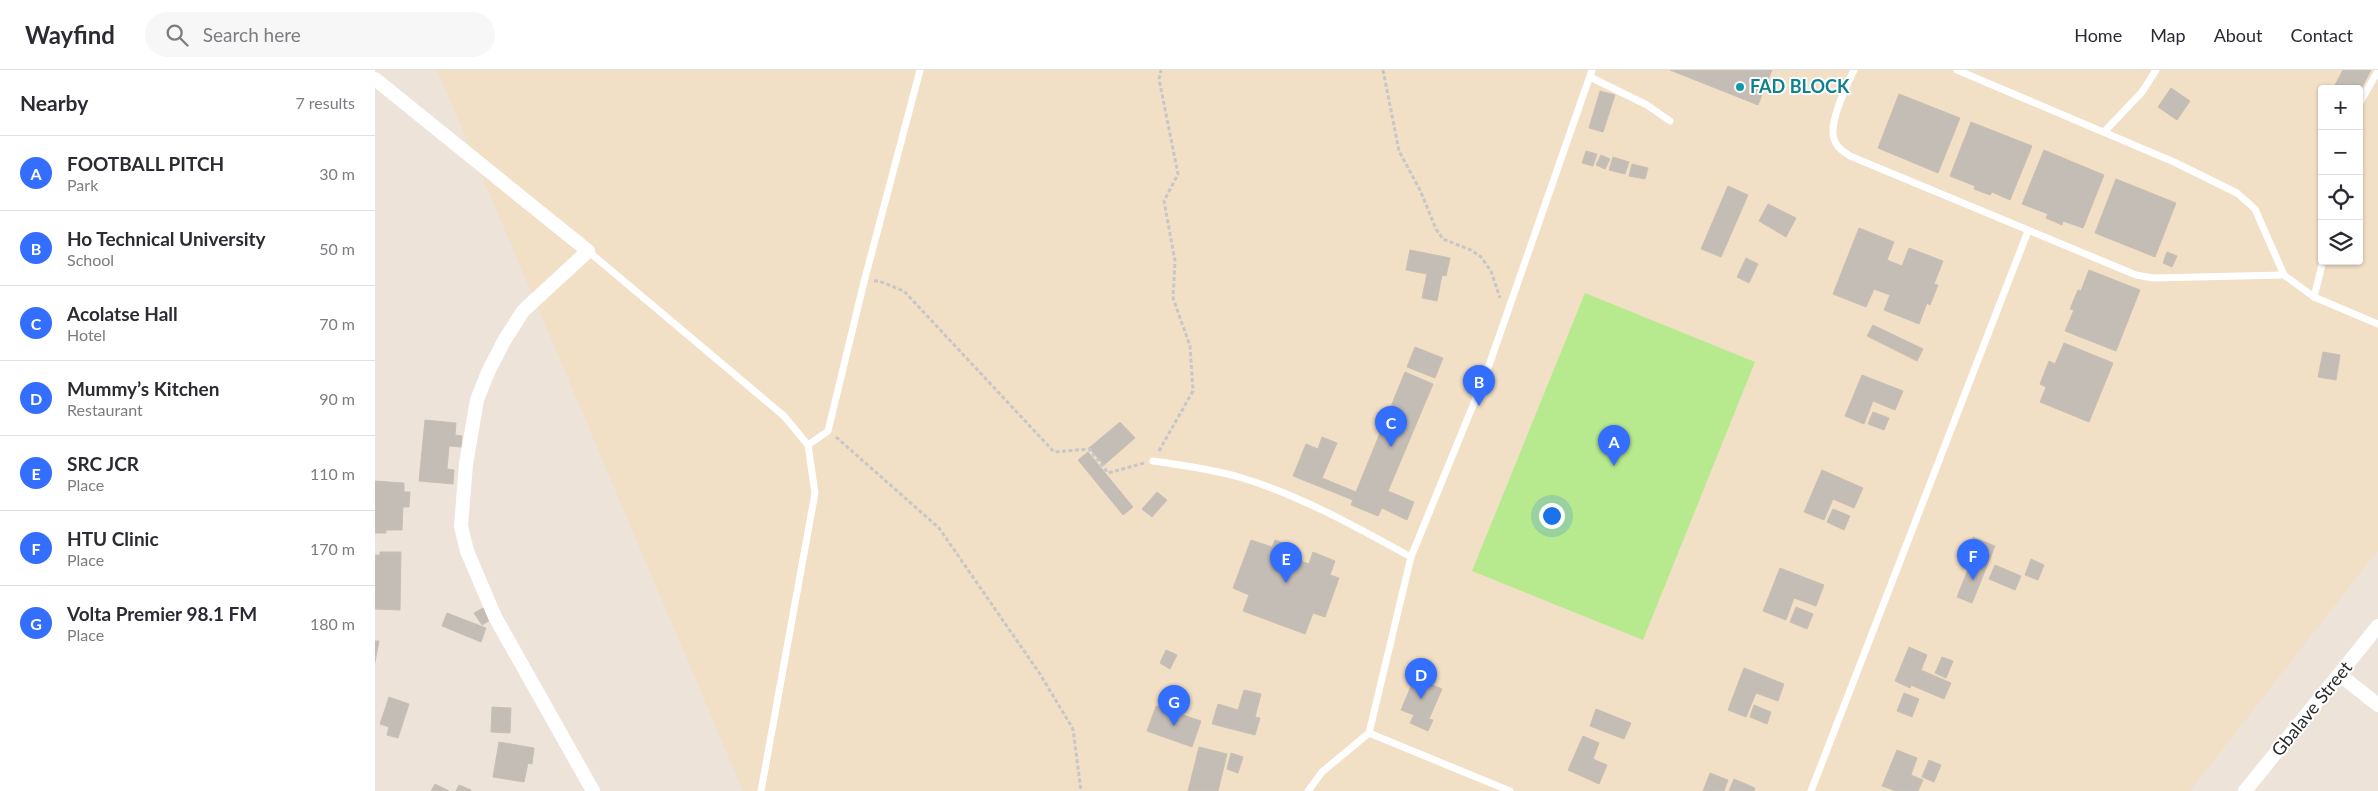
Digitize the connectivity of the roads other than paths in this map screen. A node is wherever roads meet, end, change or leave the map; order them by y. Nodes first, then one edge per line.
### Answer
1 (920, 70) edge
2 (1854, 70) edge
3 (1957, 70) edge
4 (2156, 70) edge
5 (2378, 71) edge
6 (1591, 74) edge
7 (375, 79) edge
8 (2363, 97) edge
9 (1670, 121) dead end
10 (2104, 132) junction
11 (2028, 231) junction
12 (588, 251) junction
13 (2322, 265) edge
14 (2284, 275) junction
15 (2314, 297) junction
16 (2378, 324) edge
17 (808, 445) junction
18 (1153, 461) road end
19 (1411, 557) junction
20 (2378, 626) edge
21 (2340, 675) junction
22 (2378, 705) edge
23 (1369, 734) junction
24 (593, 791) edge
25 (761, 791) edge
26 (1308, 791) edge
27 (1511, 791) edge
28 (1811, 791) edge
29 (2245, 791) edge

1 - 17 lane
2 - 11 lane
3 - 10 lane
4 - 10 lane
5 - 8 lane
6 - 9 lane
6 - 19 lane
7 - 12 street
10 - 14 lane
11 - 14 lane
11 - 28 lane
12 - 17 lane
12 - 24 street
13 - 15 lane
14 - 15 lane
15 - 16 lane
17 - 25 lane
18 - 19 lane
19 - 23 lane
20 - 21 street, Gbalave Street
21 - 22 street
21 - 29 street, Gbalave Street
23 - 26 lane
23 - 27 lane

